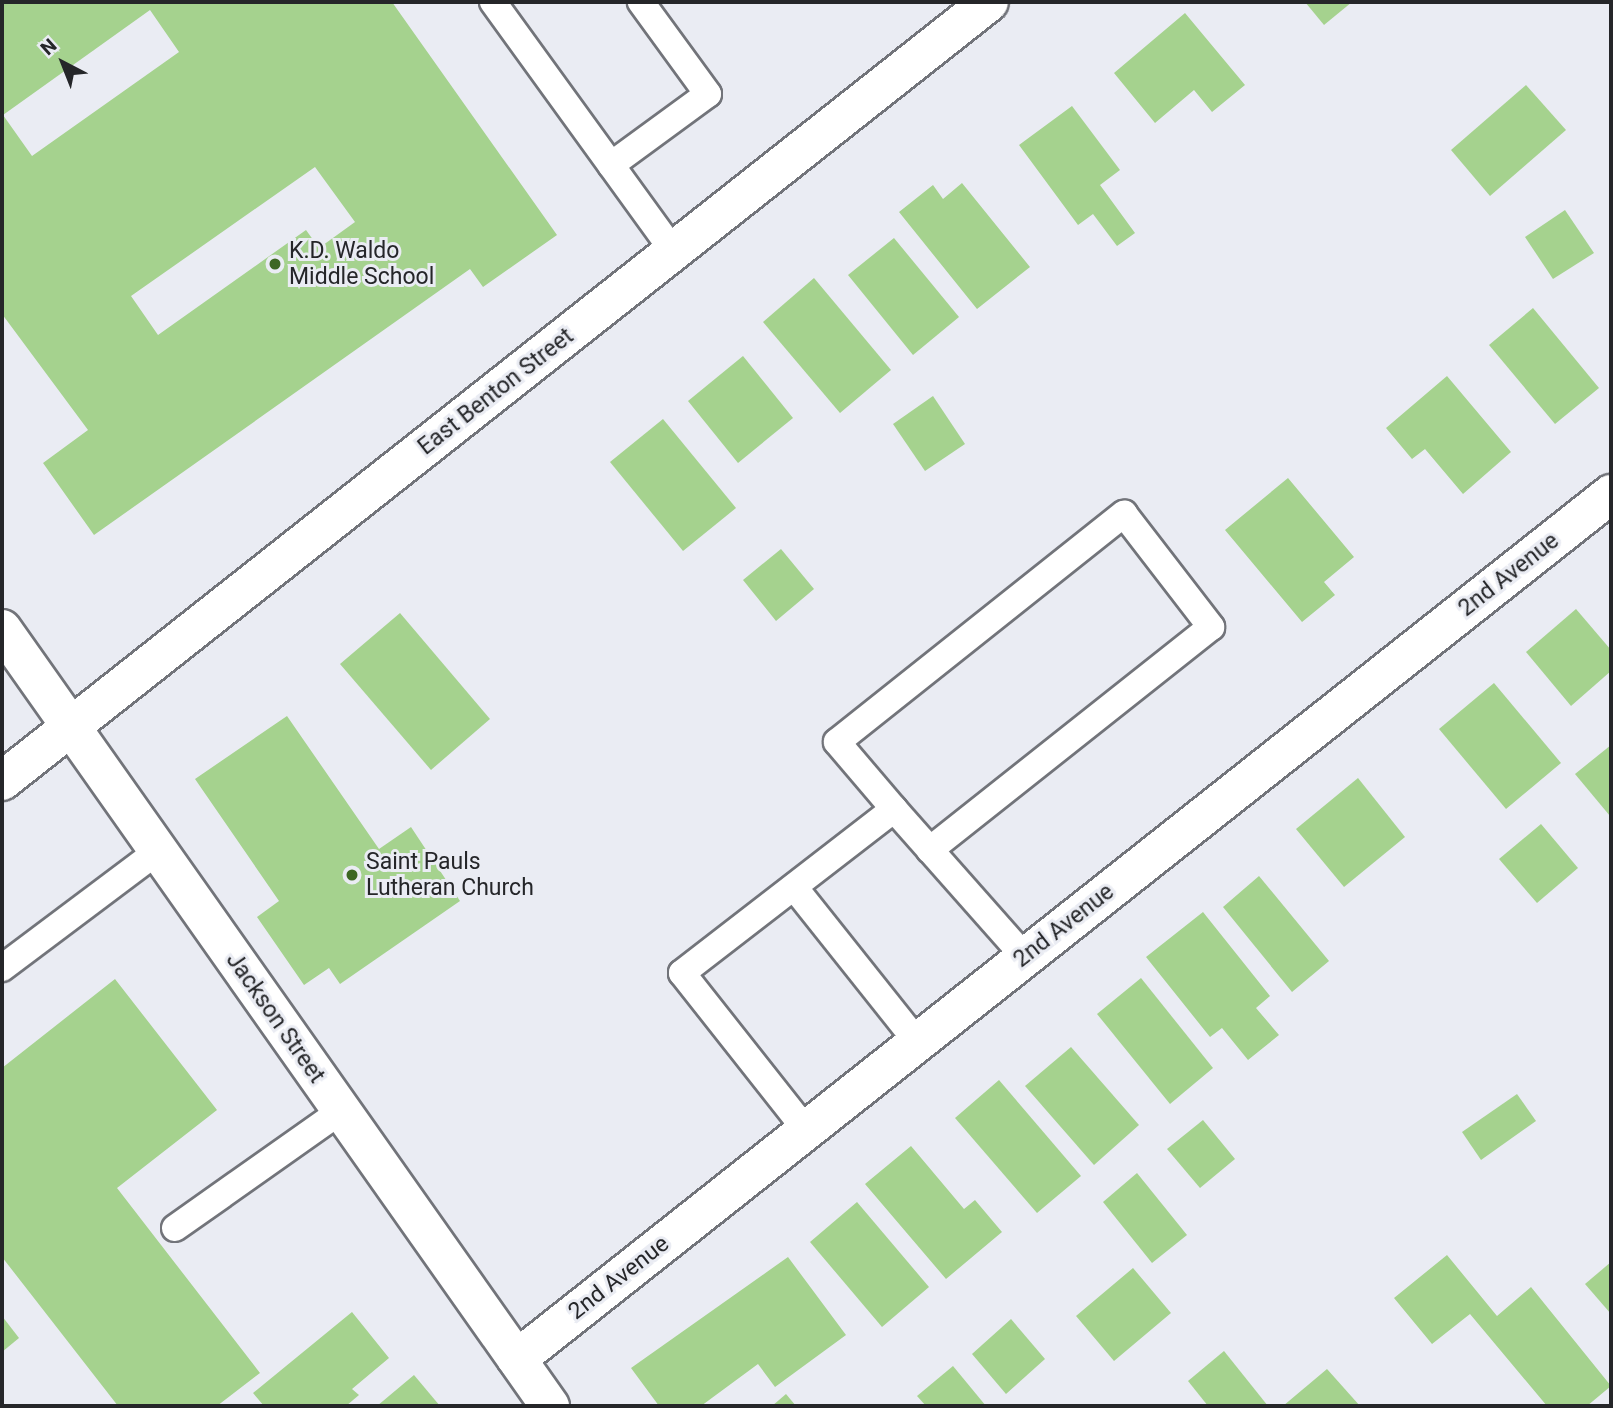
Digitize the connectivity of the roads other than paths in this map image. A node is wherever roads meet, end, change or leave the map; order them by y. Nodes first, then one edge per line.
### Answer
1 (493, 2) edge
2 (640, 2) edge
3 (989, 2) edge
4 (611, 165) junction
5 (673, 251) junction
6 (1611, 494) edge
7 (2, 629) edge
8 (71, 728) junction
9 (2, 781) edge
10 (894, 809) junction
11 (930, 850) junction
12 (158, 851) junction
13 (794, 887) junction
14 (1025, 957) junction
15 (2, 968) edge
16 (918, 1042) junction
17 (341, 1111) junction
18 (806, 1130) junction
19 (175, 1228) dead end
20 (517, 1359) junction
21 (550, 1406) edge

1 - 4 lane
2 - 4 lane
3 - 5 street, East Benton Street
4 - 5 lane
5 - 8 street, East Benton Street
6 - 14 street, 2nd Avenue
7 - 8 street, Jackson Street
8 - 9 street, East Benton Street
8 - 12 street, Jackson Street
10 - 11 lane
10 - 11 lane
10 - 13 lane
11 - 14 lane
12 - 15 lane
12 - 17 street, Jackson Street
13 - 16 lane
13 - 18 lane
14 - 16 street, 2nd Avenue
16 - 18 street, 2nd Avenue
17 - 19 lane
17 - 20 street, Jackson Street
18 - 20 street, 2nd Avenue
20 - 21 street, Jackson Street

